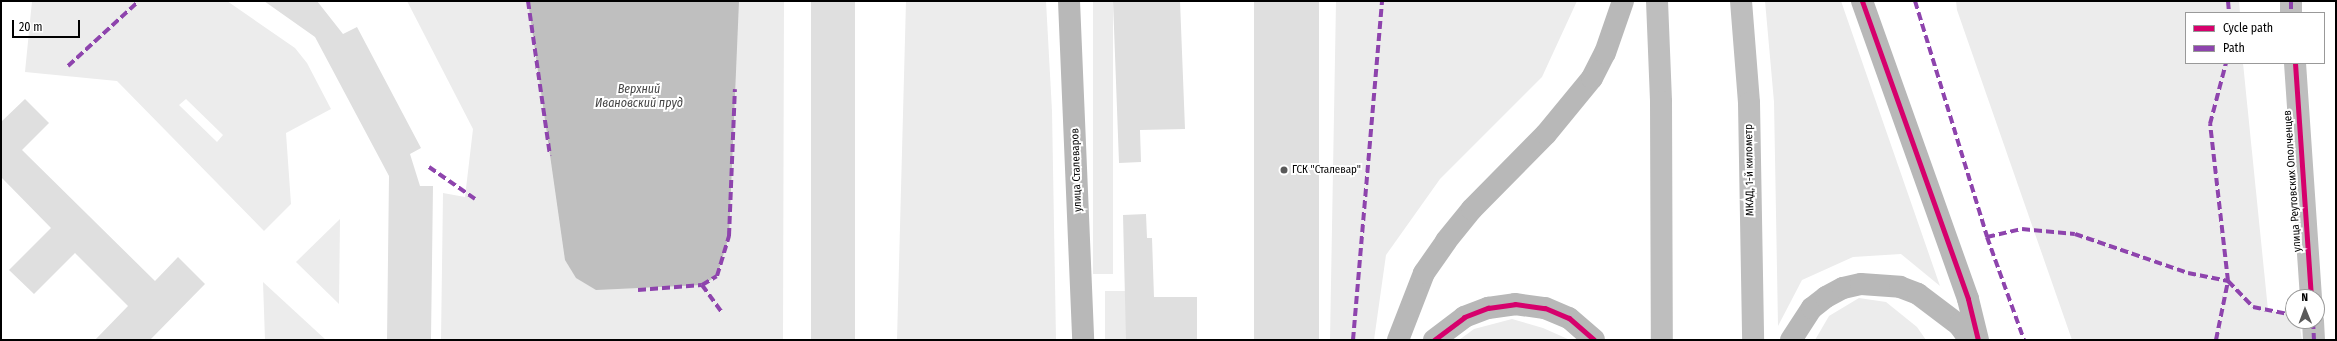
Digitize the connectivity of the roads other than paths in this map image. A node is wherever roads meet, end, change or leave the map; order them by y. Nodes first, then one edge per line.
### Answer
1 (1069, 1) edge
2 (1623, 1) edge
3 (1657, 1) edge
4 (1741, 1) edge
5 (1862, 1) edge
6 (2291, 1) edge
7 (2292, 12) edge
8 (2295, 64) edge
9 (2310, 289) edge
10 (2313, 329) edge
11 (1083, 340) edge
12 (1398, 340) edge
13 (1434, 340) edge
14 (1594, 340) edge
15 (1662, 340) edge
16 (1753, 340) edge
17 (1791, 340) edge
18 (1970, 340) edge
19 (1978, 340) edge
20 (2314, 340) edge

1 - 11 main road, улица Сталеваров
2 - 12 main road
3 - 15 main road
4 - 16 main road, МКАД, 1-й километр
5 - 19 main road
6 - 7 main road
8 - 9 main road, улица Реутовских Ополченцев
10 - 20 main road
13 - 14 main road
17 - 18 main road

